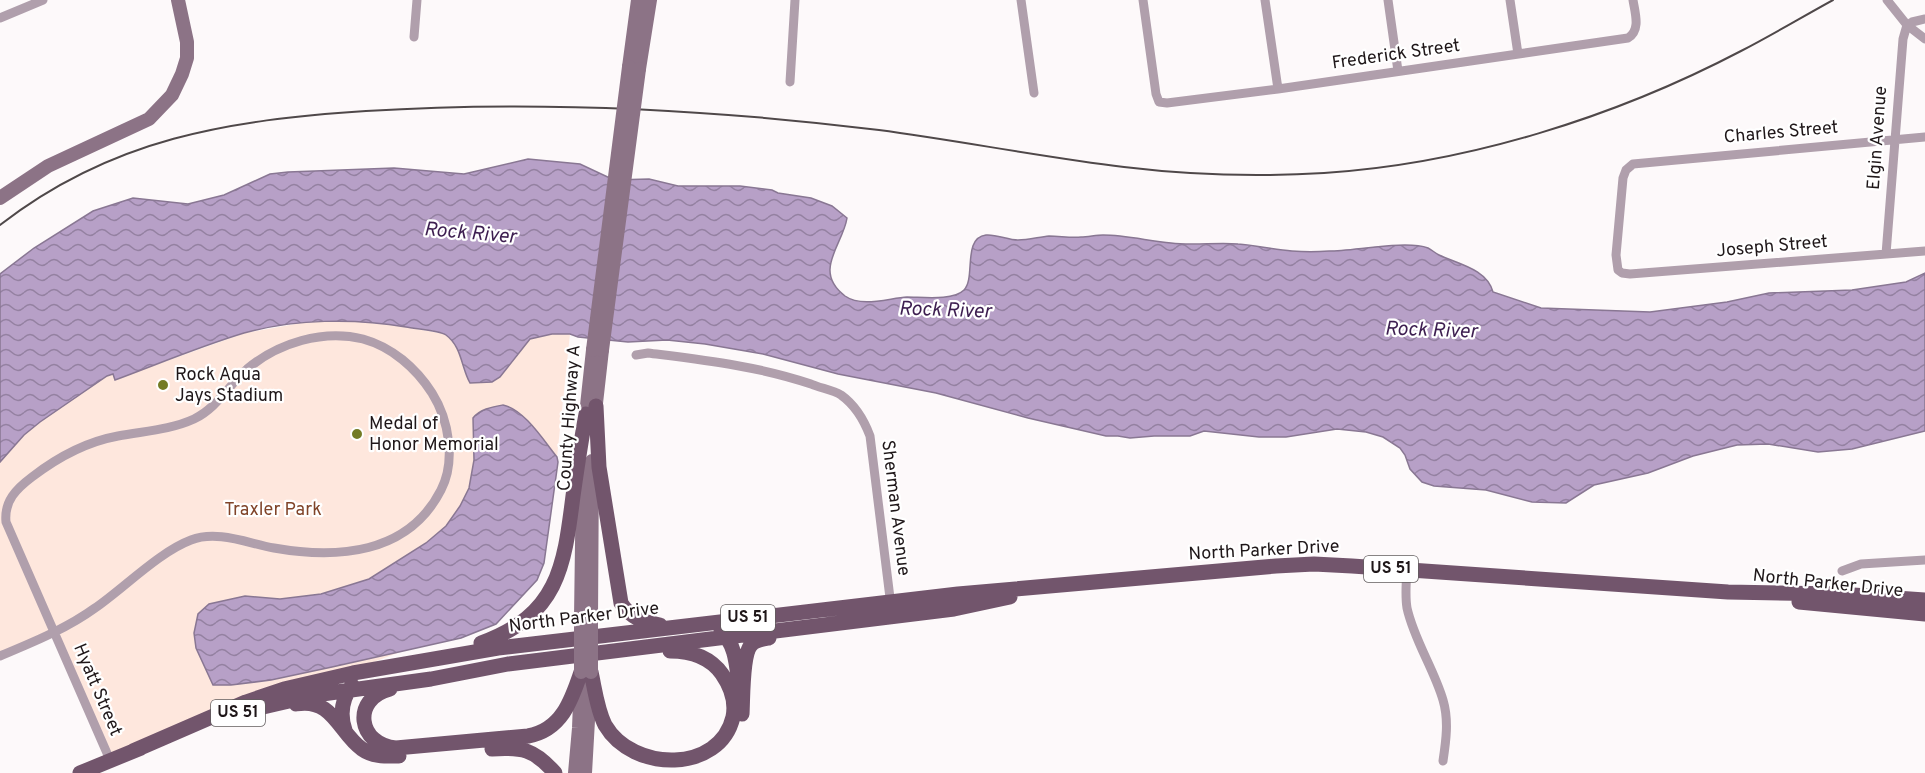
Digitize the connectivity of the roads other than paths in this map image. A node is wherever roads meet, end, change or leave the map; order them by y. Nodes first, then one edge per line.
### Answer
1 (44, 0) edge
2 (417, 0) edge
3 (638, 0) edge
4 (650, 0) edge
5 (795, 0) edge
6 (1021, 0) edge
7 (1143, 0) edge
8 (1265, 0) edge
9 (1388, 0) edge
10 (1510, 0) edge
11 (1634, 0) edge
12 (1887, 0) edge
13 (179, 2) edge
14 (0, 18) edge
15 (1925, 19) edge
16 (1907, 25) junction
17 (414, 36) dead end
18 (1925, 39) edge
19 (1518, 54) junction
20 (634, 68) junction
21 (1398, 71) junction
22 (790, 82) dead end
23 (1278, 89) junction
24 (1034, 93) dead end
25 (1925, 138) edge
26 (1894, 140) junction
27 (0, 198) edge
28 (1925, 251) edge
29 (1886, 254) junction
30 (1622, 273) joint
31 (636, 355) dead end
32 (591, 410) junction
33 (1925, 560) edge
34 (1407, 570) junction
35 (1842, 571) dead end
36 (1054, 586) junction
37 (1728, 592) junction
38 (1925, 600) edge
39 (890, 601) junction
40 (1925, 614) edge
41 (891, 618) junction
42 (707, 623) junction
43 (672, 627) junction
44 (805, 628) junction
45 (55, 633) junction
46 (727, 637) junction
47 (626, 651) junction
48 (0, 656) edge
49 (442, 657) junction
50 (383, 668) junction
51 (586, 672) junction
52 (431, 679) junction
53 (348, 690) junction
54 (742, 704) junction
55 (270, 706) junction
56 (345, 731) junction
57 (133, 751) junction
58 (110, 760) junction
59 (1443, 761) dead end
60 (717, 762) dead end
61 (80, 773) edge
62 (555, 773) edge
63 (575, 773) edge
64 (585, 773) edge

1 - 14 street
2 - 17 street
3 - 20 main road
4 - 20 main road
5 - 22 street
6 - 24 street
7 - 23 street, Frederick Street
8 - 23 street
9 - 21 street
10 - 19 street
11 - 19 street, Frederick Street
12 - 16 street
13 - 27 main road
15 - 16 street
16 - 18 street
16 - 26 street, Elgin Avenue
19 - 21 street, Frederick Street
20 - 32 main road, County Highway A, bridge
21 - 23 street, Frederick Street
25 - 26 street, Charles Street
26 - 29 street, Elgin Avenue
26 - 30 street, Charles Street
28 - 29 street, Joseph Street
29 - 30 street, Joseph Street
31 - 39 street, Sherman Avenue
32 - 43 main road
32 - 49 main road
32 - 51 main road, County Highway A, bridge
33 - 35 street
34 - 36 main road, North Parker Drive / US 51
34 - 37 main road, North Parker Drive / US 51
34 - 59 street
36 - 39 main road, North Parker Drive / US 51
36 - 41 main road, North Parker Drive / US 51
37 - 38 main road, North Parker Drive / US 51
37 - 40 main road, North Parker Drive / US 51
39 - 41 street, Sherman Avenue
39 - 42 main road, North Parker Drive / US 51
41 - 44 main road, North Parker Drive / US 51
42 - 43 main road, North Parker Drive / US 51
42 - 46 main road
43 - 49 main road, North Parker Drive / US 51
44 - 46 main road, North Parker Drive / US 51
44 - 54 main road
45 - 45 street, Hyatt Street
45 - 48 street
45 - 58 street, Hyatt Street
46 - 47 main road, North Parker Drive / US 51
46 - 54 main road
47 - 51 main road
47 - 52 main road, North Parker Drive / US 51
49 - 50 main road, North Parker Drive / US 51
50 - 53 main road
50 - 57 main road, North Parker Drive / US 51
51 - 52 main road
51 - 63 main road, County Highway A
51 - 64 main road, County Highway A
52 - 53 main road, North Parker Drive / US 51
53 - 55 main road, North Parker Drive / US 51
53 - 56 main road
54 - 60 main road
55 - 56 main road
55 - 57 main road, North Parker Drive / US 51
56 - 62 main road
57 - 58 main road, North Parker Drive / US 51
58 - 61 main road, North Parker Drive / US 51

